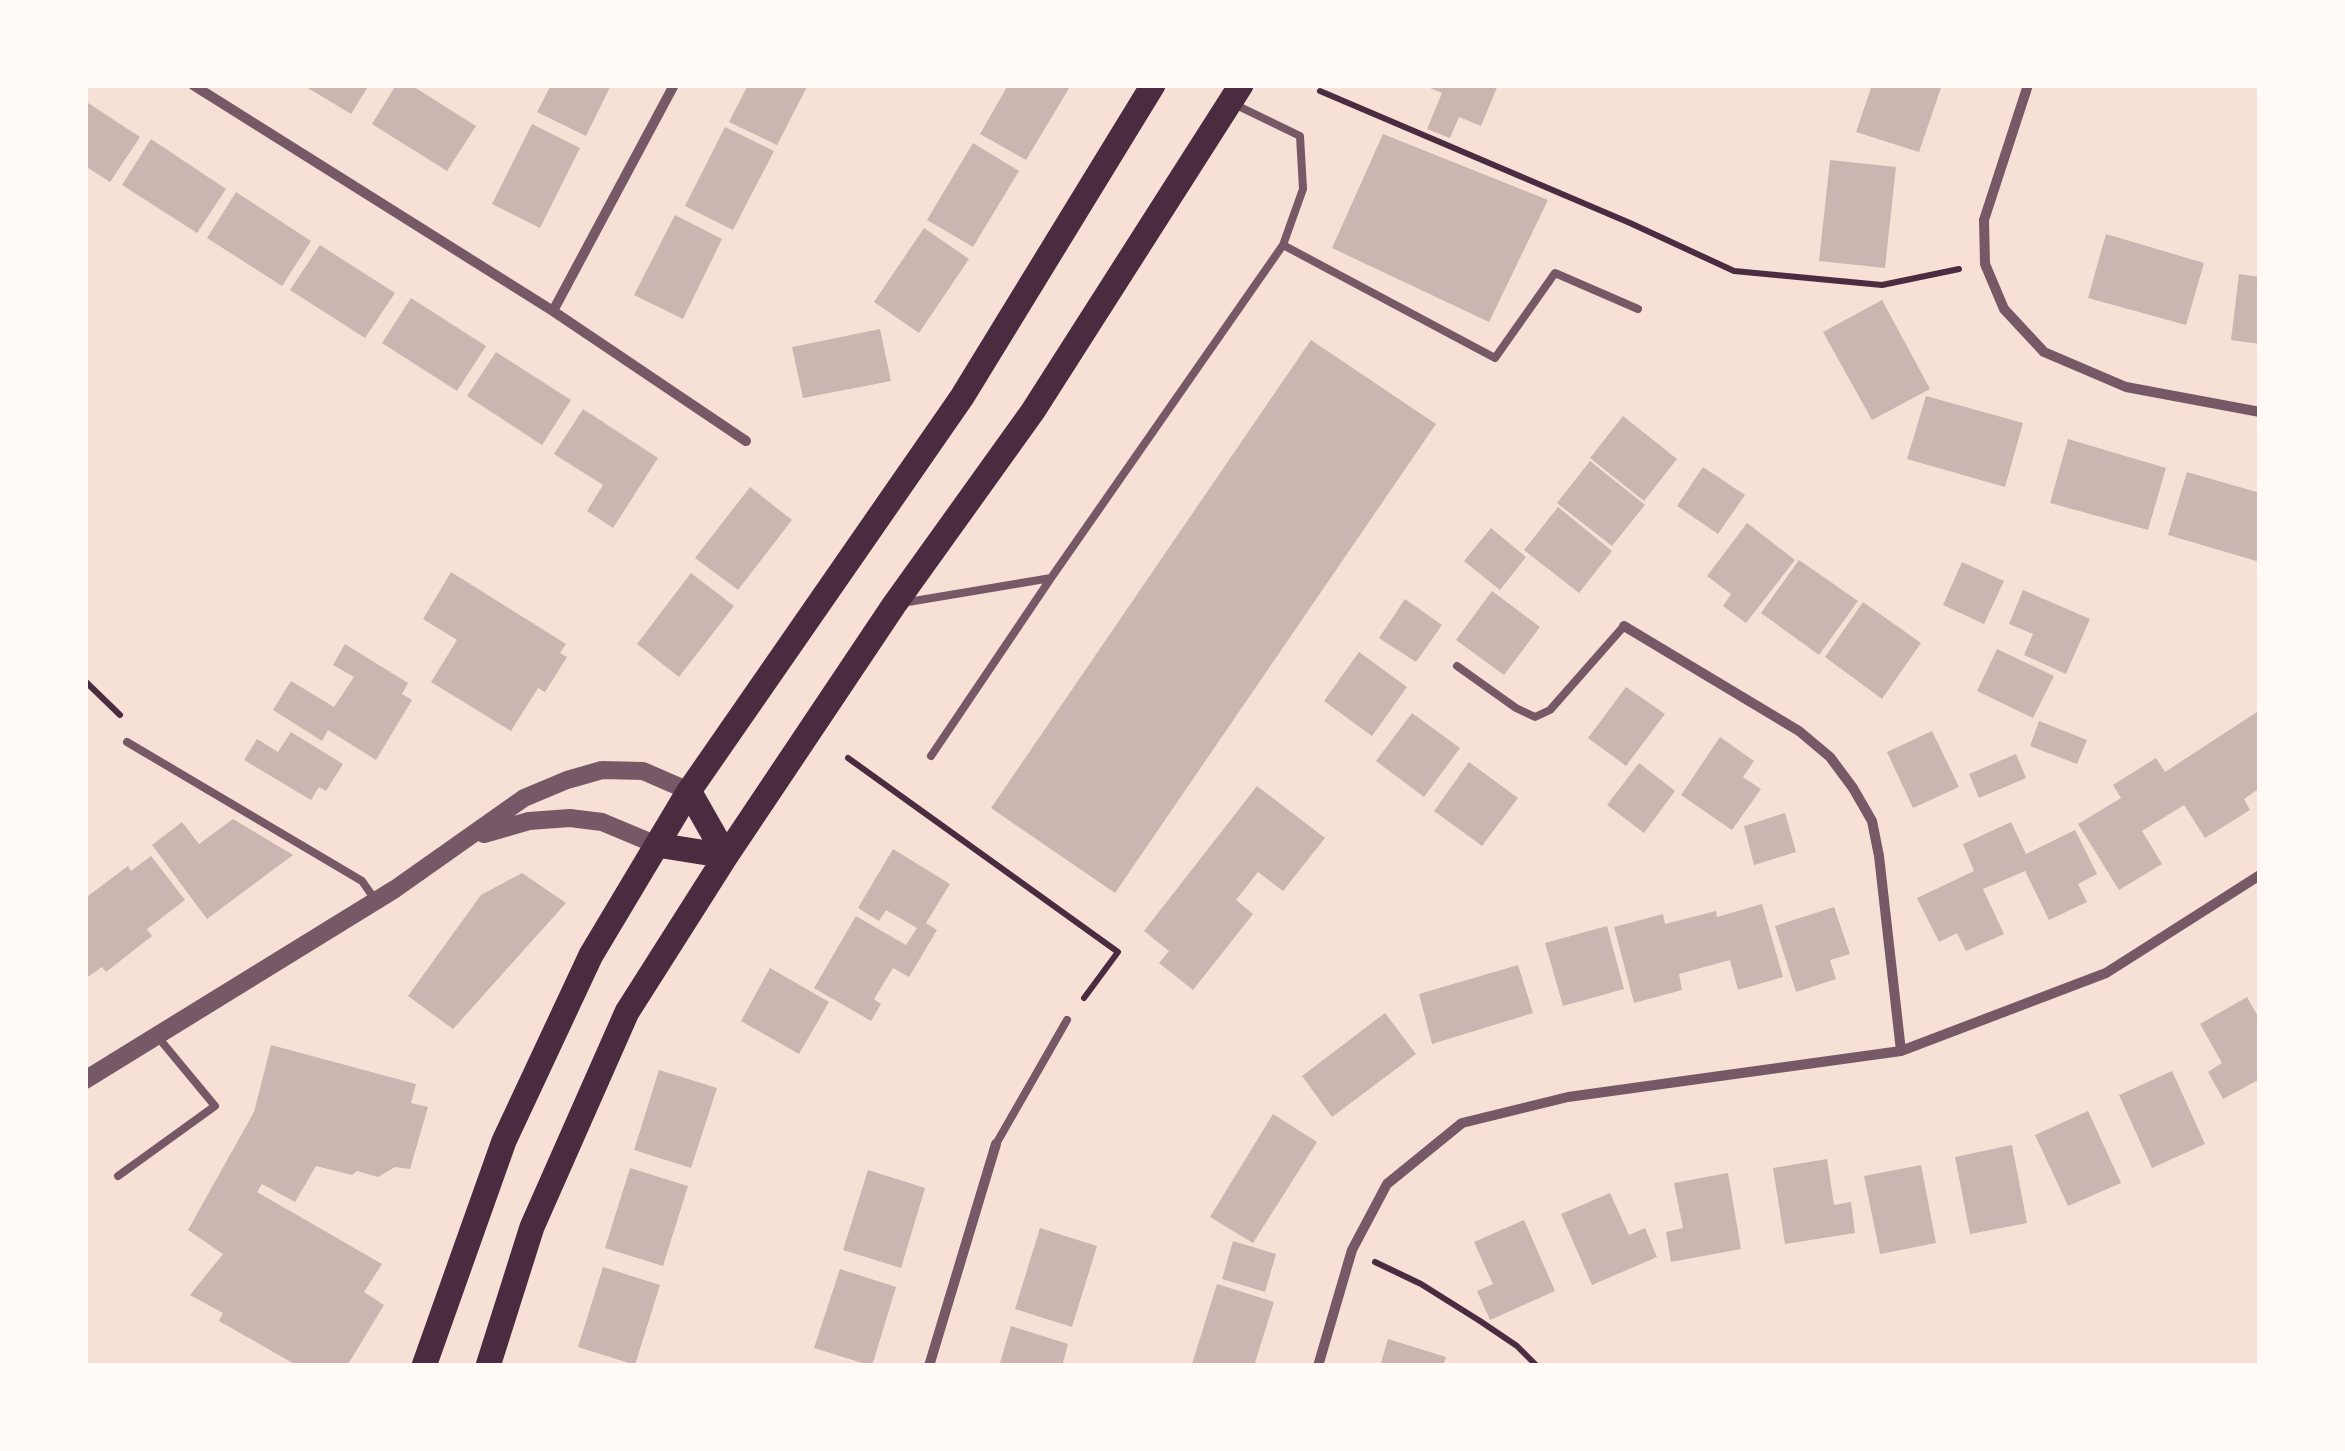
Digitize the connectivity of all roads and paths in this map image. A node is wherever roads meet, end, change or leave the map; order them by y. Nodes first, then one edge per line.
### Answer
1 (193, 85) edge
2 (674, 85) edge
3 (1153, 85) edge
4 (2028, 85) edge
5 (1320, 91) dead end
6 (1236, 94) edge
7 (1283, 245) junction
8 (1985, 264) junction
9 (1638, 309) dead end
10 (554, 311) junction
11 (2260, 412) edge
12 (746, 442) dead end
13 (1051, 578) junction
14 (894, 605) junction
15 (1624, 626) joint
16 (1457, 666) dead end
17 (85, 681) edge
18 (126, 720) dead end
19 (127, 742) dead end
20 (932, 756) dead end
21 (848, 758) dead end
22 (689, 791) junction
23 (468, 839) junction
24 (657, 846) junction
25 (726, 856) junction
26 (2260, 875) edge
27 (376, 901) junction
28 (1067, 1020) joint
29 (156, 1035) junction
30 (1901, 1051) junction
31 (85, 1080) edge
32 (996, 1144) joint
33 (118, 1176) dead end
34 (1352, 1250) junction
35 (424, 1366) edge
36 (488, 1366) edge
37 (929, 1366) edge
38 (1318, 1366) edge
39 (1538, 1366) edge

1 - 10 street
2 - 10 street
3 - 22 main road
4 - 8 street
5 - 8 path
6 - 7 lane
6 - 14 main road
7 - 9 lane
7 - 13 lane
8 - 11 street
10 - 12 street
13 - 14 lane
13 - 20 lane
14 - 25 main road
15 - 16 lane
15 - 30 street
17 - 18 path
19 - 27 lane
21 - 28 path
22 - 23 street
22 - 24 main road
22 - 25 main road
23 - 24 street
23 - 27 street
24 - 25 main road
24 - 35 main road
25 - 36 main road
26 - 30 street
27 - 29 street
28 - 32 lane
29 - 31 street
29 - 33 lane
30 - 34 street
32 - 37 street
34 - 38 street
34 - 39 path

